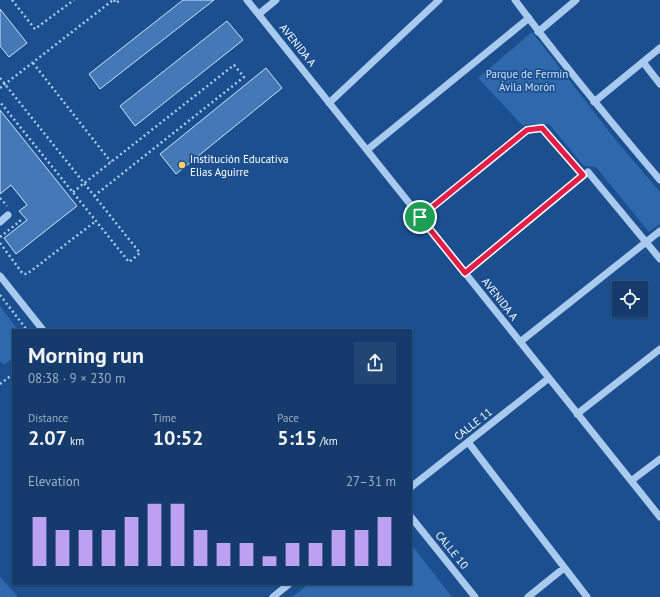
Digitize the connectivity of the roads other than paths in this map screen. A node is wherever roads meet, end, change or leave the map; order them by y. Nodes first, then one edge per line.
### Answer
1 (247, 0) edge
2 (276, 0) edge
3 (439, 0) edge
4 (515, 0) edge
5 (576, 0) edge
6 (258, 14) junction
7 (529, 18) junction
8 (538, 32) junction
9 (660, 48) edge
10 (643, 62) junction
11 (660, 84) edge
12 (594, 102) junction
13 (329, 103) junction
14 (367, 150) junction
15 (583, 175) junction
16 (660, 180) edge
17 (8, 215) dead end
18 (420, 217) junction
19 (0, 222) edge
20 (660, 231) edge
21 (647, 242) junction
22 (660, 258) edge
23 (465, 273) junction
24 (0, 276) edge
25 (42, 329) edge
26 (520, 342) junction
27 (660, 349) edge
28 (549, 378) junction
29 (577, 414) junction
30 (468, 442) junction
31 (660, 459) edge
32 (631, 481) junction
33 (412, 487) edge
34 (660, 517) edge
35 (412, 518) edge
36 (564, 568) junction
37 (288, 585) edge
38 (272, 597) edge
39 (475, 597) edge
40 (528, 597) edge
41 (587, 597) edge

1 - 6 street, AVENIDA A
2 - 6 street
3 - 13 street
4 - 7 street
5 - 8 street
6 - 13 street, AVENIDA A
7 - 8 street
7 - 14 street
8 - 12 street
9 - 10 street
10 - 11 street
10 - 12 street
12 - 16 street
13 - 14 street, AVENIDA A
14 - 18 street, AVENIDA A
15 - 18 street
15 - 21 street
15 - 23 street
17 - 19 street
18 - 23 street, AVENIDA A
20 - 21 street
21 - 22 street
21 - 26 street
23 - 26 street, AVENIDA A
24 - 25 street
26 - 28 street, AVENIDA A
27 - 29 street
28 - 29 street, AVENIDA A
28 - 30 street, CALLE 11
29 - 32 street, AVENIDA A
30 - 33 street, CALLE 11
30 - 36 street
31 - 32 street
32 - 34 street, AVENIDA A
35 - 39 street, CALLE 10
36 - 40 street
36 - 41 street
37 - 38 street

